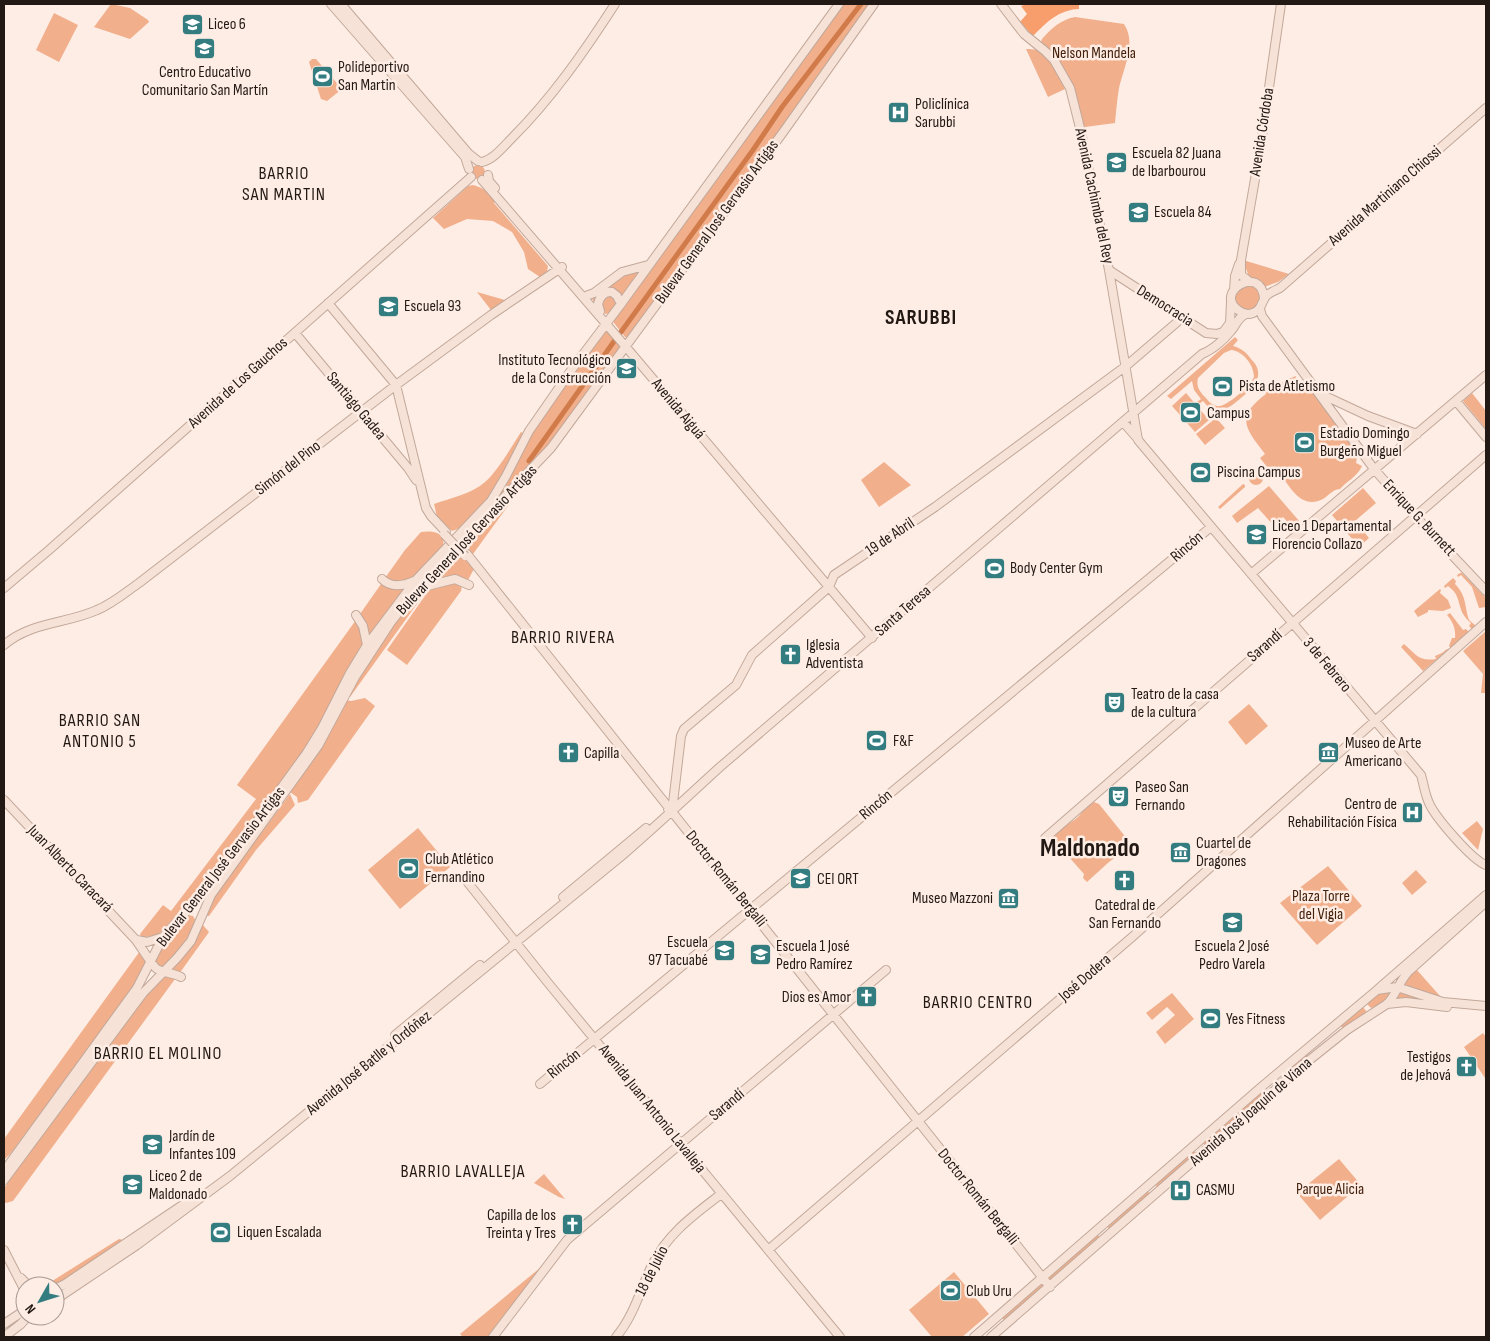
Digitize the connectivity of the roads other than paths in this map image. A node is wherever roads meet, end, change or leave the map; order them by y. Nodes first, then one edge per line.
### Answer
1 (331, 4) edge
2 (341, 4) edge
3 (615, 4) edge
4 (839, 4) edge
5 (874, 4) edge
6 (1001, 4) edge
7 (1281, 4) edge
8 (1486, 108) edge
9 (499, 151) junction
10 (480, 162) junction
11 (470, 169) junction
12 (486, 175) junction
13 (471, 177) junction
14 (1240, 260) junction
15 (648, 265) junction
16 (560, 268) junction
17 (1109, 270) junction
18 (1124, 280) junction
19 (1250, 282) junction
20 (1284, 283) junction
21 (1112, 287) junction
22 (1260, 288) junction
23 (1233, 293) junction
24 (586, 296) junction
25 (1264, 299) junction
26 (328, 303) junction
27 (621, 304) junction
28 (600, 311) junction
29 (1253, 312) junction
30 (1182, 318) junction
31 (607, 322) junction
32 (295, 332) junction
33 (1223, 332) junction
34 (627, 346) junction
35 (1202, 354) junction
36 (1126, 366) junction
37 (1486, 375) edge
38 (396, 385) junction
39 (1131, 396) junction
40 (1456, 401) junction
41 (1146, 402) junction
42 (1333, 404) junction
43 (361, 412) junction
44 (1134, 412) junction
45 (1122, 422) junction
46 (1417, 434) junction
47 (1486, 437) edge
48 (1140, 441) junction
49 (1486, 455) edge
50 (1374, 470) junction
51 (1415, 516) junction
52 (1211, 527) junction
53 (445, 533) junction
54 (1251, 574) junction
55 (834, 576) junction
56 (382, 578) dead end
57 (417, 584) junction
58 (469, 585) dead end
59 (829, 586) junction
60 (4, 588) edge
61 (1486, 591) edge
62 (356, 615) dead end
63 (1486, 622) edge
64 (1292, 623) junction
65 (872, 638) junction
66 (368, 645) junction
67 (4, 646) edge
68 (1375, 721) junction
69 (674, 798) junction
70 (4, 800) edge
71 (682, 801) junction
72 (671, 810) junction
73 (1045, 838) dead end
74 (1486, 865) edge
75 (465, 879) dead end
76 (1486, 895) edge
77 (1486, 902) edge
78 (751, 910) junction
79 (163, 938) junction
80 (135, 939) junction
81 (515, 940) junction
82 (151, 962) junction
83 (886, 970) dead end
84 (165, 971) junction
85 (181, 977) dead end
86 (1397, 987) junction
87 (1377, 990) junction
88 (1387, 1004) junction
89 (1486, 1006) edge
90 (1486, 1011) edge
91 (834, 1015) junction
92 (1330, 1028) junction
93 (1340, 1034) junction
94 (594, 1039) junction
95 (1330, 1044) junction
96 (1308, 1047) junction
97 (1307, 1062) junction
98 (540, 1084) dead end
99 (917, 1121) junction
100 (681, 1144) junction
101 (4, 1171) edge
102 (4, 1180) edge
103 (721, 1194) junction
104 (4, 1250) edge
105 (768, 1250) junction
106 (16, 1273) junction
107 (18, 1276) edge
108 (19, 1276) edge
109 (1042, 1278) junction
110 (65, 1284) edge
111 (1050, 1287) junction
112 (65, 1293) edge
113 (15, 1317) edge
114 (4, 1324) edge
115 (18, 1326) edge
116 (4, 1336) edge
117 (493, 1337) edge
118 (616, 1337) edge
119 (840, 1337) edge
120 (974, 1337) edge
121 (991, 1337) edge

1 - 11 street
2 - 10 street
3 - 9 street
4 - 15 street, Bulevar General José Gervasio Artigas
5 - 34 street, Bulevar General José Gervasio Artigas
6 - 17 street, Avenida Cachimba del Rey
7 - 14 street, Avenida Córdoba
8 - 20 street, Avenida Martiniano Chiossi
9 - 10 street
9 - 12 street
10 - 11 street
10 - 12 street
11 - 13 street
12 - 13 street
12 - 16 street, Avenida Aiguá
13 - 26 street, Avenida de Los Gauchos
14 - 19 street
14 - 23 street, Avenida Córdoba
15 - 24 street
15 - 27 street, Bulevar General José Gervasio Artigas
16 - 24 street, Avenida Aiguá
16 - 31 street, Avenida Aiguá
16 - 38 street, Simón del Pino
17 - 18 street, Democracia
17 - 21 street, Avenida Cachimba del Rey
18 - 21 street
18 - 30 street, Democracia
19 - 22 street
19 - 23 street
20 - 22 street, Avenida Martiniano Chiossi
20 - 25 street, Avenida Martiniano Chiossi
21 - 36 street, Avenida Cachimba del Rey
22 - 25 street
23 - 29 street
23 - 33 street
24 - 28 street, Avenida Aiguá
25 - 29 street
26 - 32 street, Avenida de Los Gauchos
26 - 38 street
27 - 28 street
27 - 31 street, Bulevar General José Gervasio Artigas
28 - 31 street, Avenida Aiguá
29 - 35 street
29 - 42 street, Enrique G. Burnett
30 - 33 street, Democracia
30 - 36 street, 19 de Abril
31 - 34 street, Avenida Aiguá
31 - 57 street, Bulevar General José Gervasio Artigas
32 - 43 street, Santiago Gadea
32 - 60 street, Avenida de Los Gauchos
33 - 35 street
34 - 55 street, Avenida Aiguá
34 - 57 street, Bulevar General José Gervasio Artigas
34 - 59 street, Avenida Aiguá
35 - 41 street
36 - 39 street, Avenida Cachimba del Rey
36 - 55 street, 19 de Abril
37 - 40 street
38 - 43 street, Simón del Pino
38 - 53 street
39 - 41 street
39 - 44 street, Avenida Cachimba del Rey
40 - 46 street
40 - 47 street
41 - 44 street
42 - 46 street
42 - 50 street, Enrique G. Burnett
43 - 53 street, Santiago Gadea
43 - 67 street, Simón del Pino
44 - 45 street, Santa Teresa
44 - 48 street, 3 de Febrero
45 - 48 street
45 - 65 street, Santa Teresa
46 - 50 street
48 - 52 street, 3 de Febrero
49 - 51 street, Sarandí
50 - 51 street, Enrique G. Burnett
50 - 54 street
51 - 61 street, Enrique G. Burnett
51 - 64 street, Sarandí
52 - 54 street, 3 de Febrero
52 - 78 street, Rincón
53 - 72 street, Doctor Román Bergalli, bridge
54 - 64 street, 3 de Febrero
55 - 59 street, 19 de Abril
56 - 57 street
57 - 58 street
57 - 66 street, Bulevar General José Gervasio Artigas
57 - 84 street, Bulevar General José Gervasio Artigas
59 - 65 street, Avenida Aiguá
59 - 69 street, 19 de Abril
62 - 66 street
63 - 68 street, José Dodera
64 - 68 street, 3 de Febrero
64 - 73 street, Sarandí
65 - 71 street, Santa Teresa
66 - 79 street, Bulevar General José Gervasio Artigas
68 - 74 street, 3 de Febrero
68 - 99 street, José Dodera
69 - 71 street
69 - 72 street, 19 de Abril
70 - 80 street, Juan Alberto Caracará
71 - 72 street, Santa Teresa
72 - 78 street, Doctor Román Bergalli
72 - 81 street, Avenida José Batlle y Ordóñez
75 - 81 street, Avenida Juan Antonio Lavalleja
76 - 87 street, Avenida José Joaquín de Viana
77 - 86 street, Avenida José Joaquín de Viana
78 - 91 street, Doctor Román Bergalli
78 - 94 street, Rincón
79 - 80 street
79 - 82 street, Bulevar General José Gervasio Artigas
80 - 82 street, Juan Alberto Caracará
81 - 94 street, Avenida Juan Antonio Lavalleja
81 - 110 street, Avenida José Batlle y Ordóñez
81 - 112 street, Avenida José Batlle y Ordóñez
82 - 84 street
82 - 101 street, Bulevar General José Gervasio Artigas
83 - 91 street, Sarandí
84 - 85 street
84 - 102 street, Bulevar General José Gervasio Artigas
86 - 87 street
86 - 88 street, Avenida José Joaquín de Viana
86 - 89 street
87 - 92 street, Avenida José Joaquín de Viana
88 - 90 street
88 - 93 street, Avenida José Joaquín de Viana
91 - 99 street, Doctor Román Bergalli
91 - 100 street, Sarandí
92 - 93 street
92 - 95 street
92 - 96 street, Avenida José Joaquín de Viana
93 - 95 street, Avenida José Joaquín de Viana
94 - 98 street, Rincón
94 - 100 street, Avenida Juan Antonio Lavalleja
95 - 97 street, Avenida José Joaquín de Viana
96 - 97 street
96 - 109 street, Avenida José Joaquín de Viana
97 - 111 street, Avenida José Joaquín de Viana
99 - 105 street, José Dodera
99 - 109 street, Doctor Román Bergalli
100 - 103 street, Avenida Juan Antonio Lavalleja
100 - 117 street, Sarandí
103 - 105 street, Avenida Juan Antonio Lavalleja
103 - 118 street, 18 de Julio
104 - 106 street
105 - 119 street, Avenida Juan Antonio Lavalleja
106 - 107 street
106 - 108 street
109 - 111 street, Doctor Román Bergalli
109 - 120 street, Avenida José Joaquín de Viana
111 - 121 street, Avenida José Joaquín de Viana
113 - 114 street
115 - 116 street

